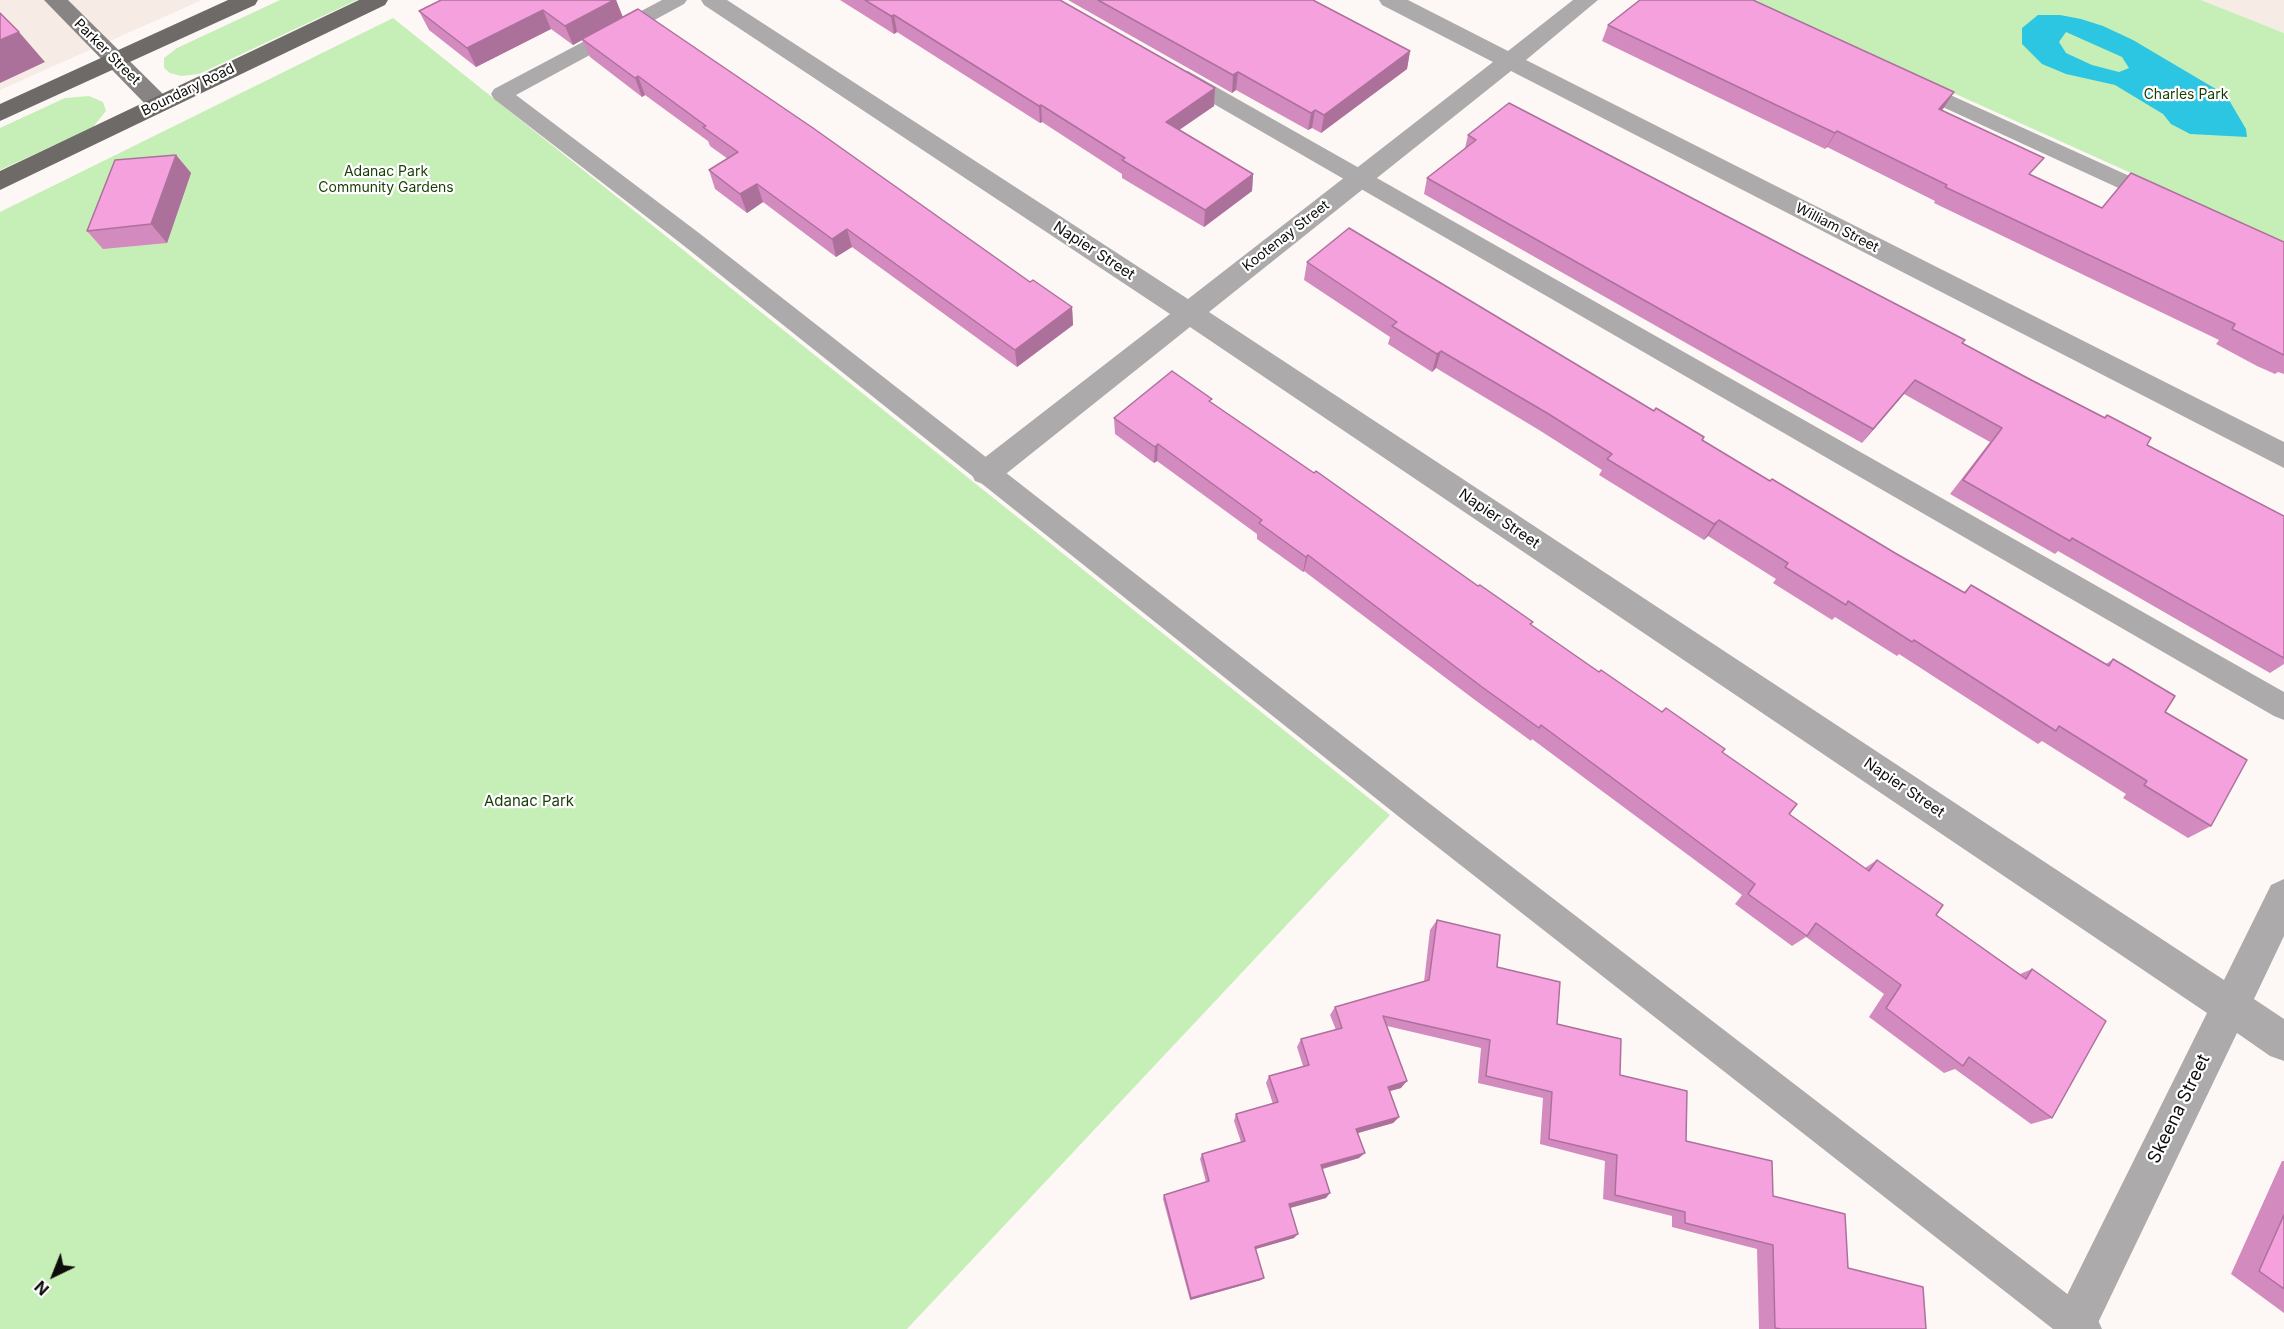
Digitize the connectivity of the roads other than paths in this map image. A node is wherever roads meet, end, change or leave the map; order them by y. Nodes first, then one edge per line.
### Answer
1 (55, 0) edge
2 (247, 0) edge
3 (377, 0) edge
4 (677, 0) edge
5 (712, 0) edge
6 (1390, 0) edge
7 (1587, 0) edge
8 (114, 60) junction
9 (1510, 61) junction
10 (1163, 65) edge
11 (1900, 79) edge
12 (159, 104) junction
13 (0, 112) edge
14 (1359, 178) junction
15 (0, 181) edge
16 (2178, 206) edge
17 (1188, 313) junction
18 (2284, 456) edge
19 (986, 473) junction
20 (2284, 707) edge
21 (2284, 897) edge
22 (2230, 1006) junction
23 (2284, 1042) edge
24 (2076, 1327) edge

1 - 8 street, Parker Street
2 - 8 main road
3 - 12 main road, Boundary Road
4 - 19 lane
5 - 17 street, Napier Street
6 - 9 street, William Street
7 - 9 street, Kootenay Street
8 - 12 street, Parker Street
8 - 13 main road
9 - 14 street, Kootenay Street
9 - 18 street, William Street
10 - 14 lane
11 - 16 lane
12 - 15 main road, Boundary Road
14 - 17 street, Kootenay Street
14 - 20 lane
17 - 19 street, Kootenay Street
17 - 22 street, Napier Street
19 - 24 lane
21 - 22 street, Skeena Street
22 - 23 street, Napier Street
22 - 24 street, Skeena Street

